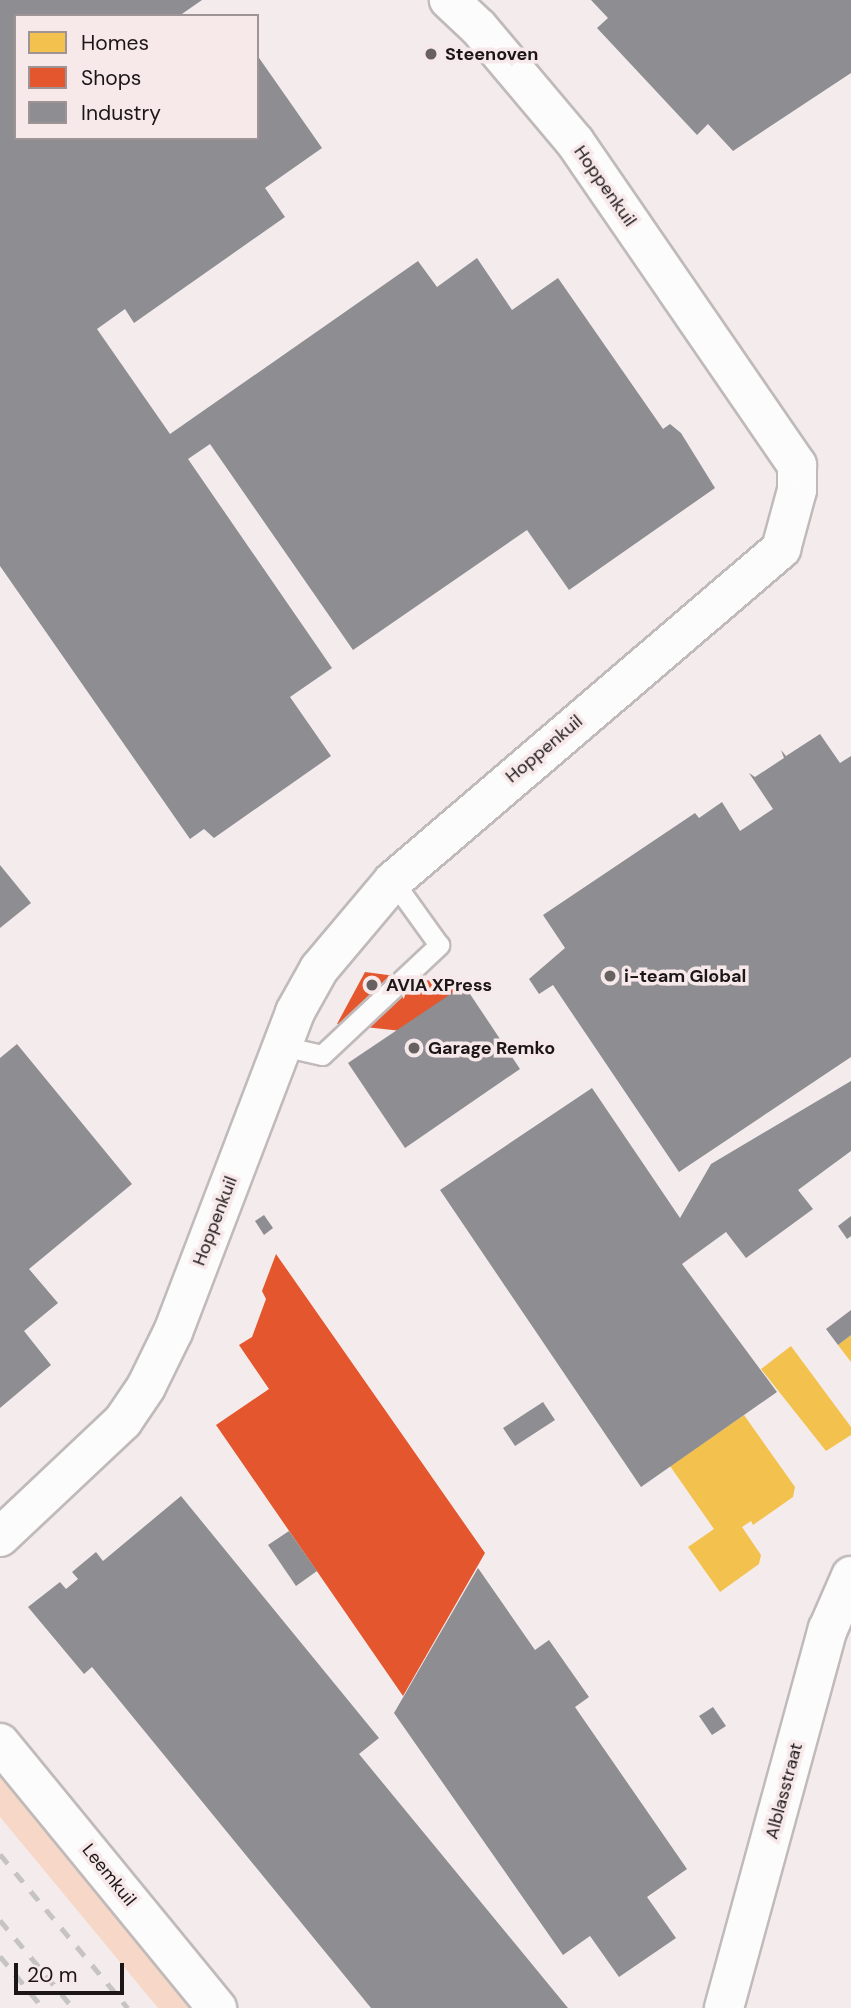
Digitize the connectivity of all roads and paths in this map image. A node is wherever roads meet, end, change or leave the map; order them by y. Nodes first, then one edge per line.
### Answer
1 (449, 0) edge
2 (393, 881) junction
3 (282, 1046) junction
4 (0, 1537) edge
5 (851, 1576) edge
6 (0, 1743) edge
7 (217, 2008) edge
8 (724, 2008) edge

1 - 2 street, Hoppenkuil
2 - 3 street, Hoppenkuil
2 - 3 lane
3 - 4 street, Hoppenkuil
5 - 8 street, Alblasstraat
6 - 7 street, Leemkuil

